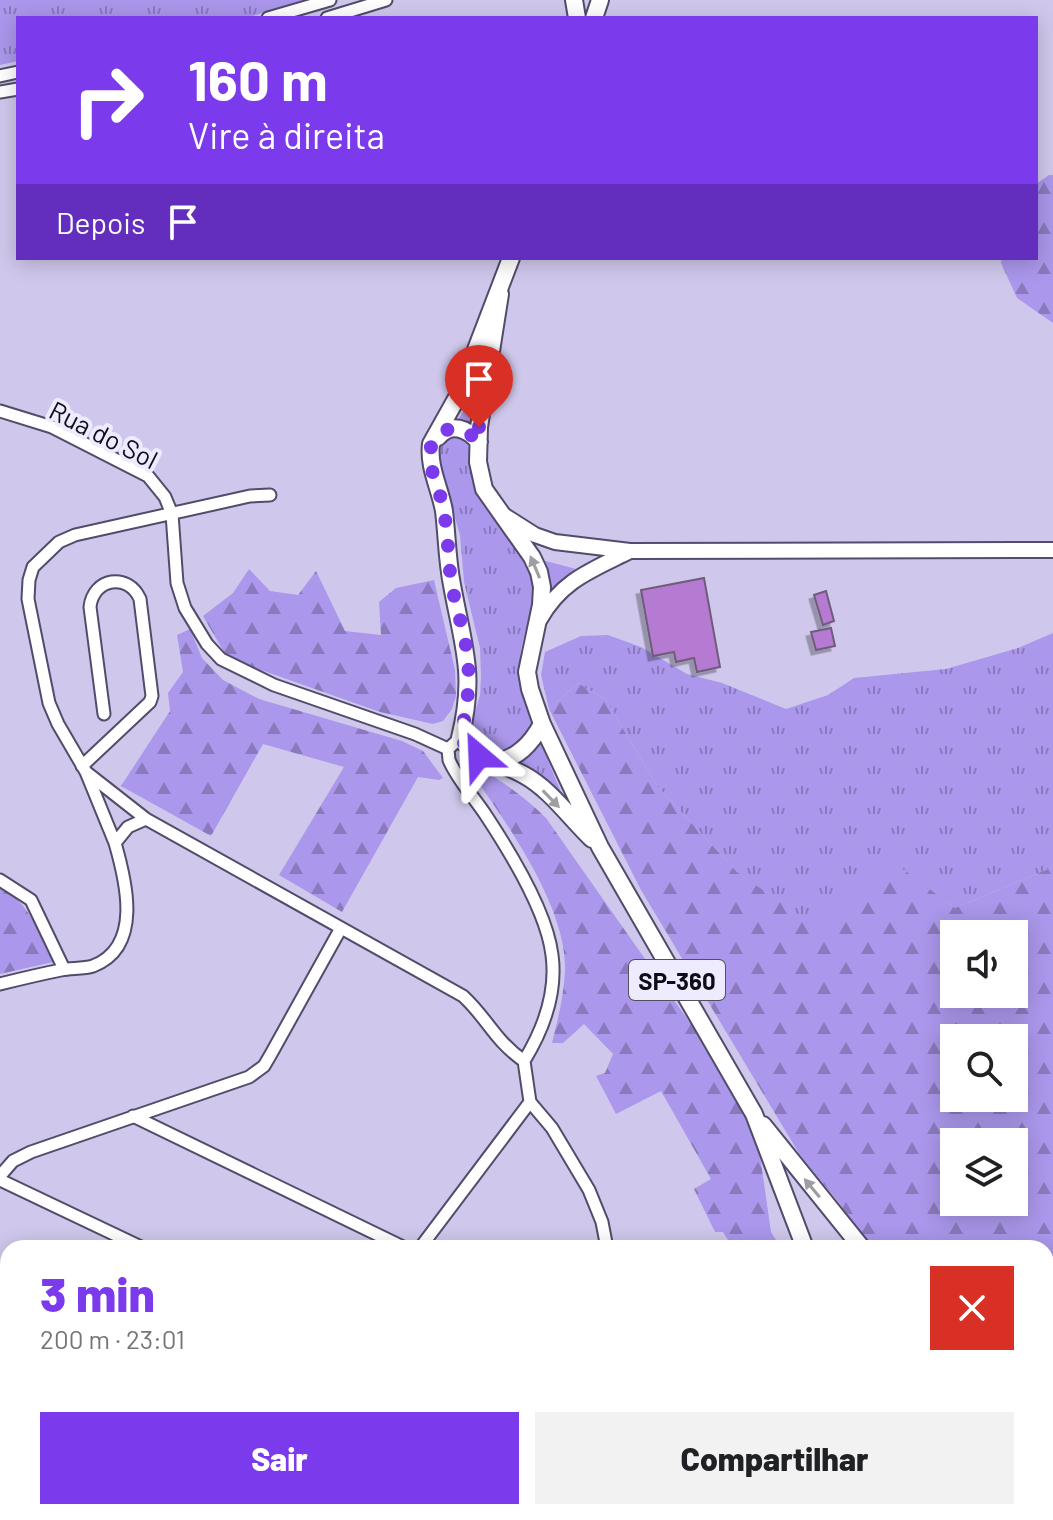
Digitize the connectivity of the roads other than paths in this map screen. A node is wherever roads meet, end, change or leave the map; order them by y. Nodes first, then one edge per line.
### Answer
1 (330, 0) edge
2 (386, 0) edge
3 (275, 16) edge
4 (334, 16) edge
5 (510, 260) edge
6 (500, 294) junction
7 (3, 415) edge
8 (479, 442) junction
9 (431, 444) junction
10 (270, 495) dead end
11 (495, 508) junction
12 (172, 514) junction
13 (1053, 550) edge
14 (630, 551) junction
15 (536, 626) junction
16 (104, 714) dead end
17 (542, 724) junction
18 (454, 744) junction
19 (494, 763) junction
20 (84, 769) junction
21 (146, 819) junction
22 (115, 843) junction
23 (600, 847) junction
24 (0, 880) edge
25 (341, 928) junction
26 (64, 969) junction
27 (0, 984) edge
28 (524, 1061) junction
29 (530, 1102) junction
30 (754, 1114) junction
31 (133, 1116) junction
32 (0, 1178) edge
33 (127, 1240) edge
34 (389, 1240) edge
35 (426, 1240) edge
36 (605, 1240) edge
37 (802, 1240) edge
38 (856, 1240) edge

1 - 3 street
2 - 4 street
5 - 6 main road, SP-360
6 - 8 main road, SP-360
6 - 9 main road, SP-360
7 - 12 street, Rua do Sol
8 - 9 main road
8 - 11 main road, SP-360
9 - 18 main road
10 - 12 street
11 - 14 street
15 -> 11 main road, SP-360
12 - 18 street
12 - 20 street
13 - 14 street
14 - 15 street
15 - 17 main road, SP-360
16 - 20 street
17 - 19 main road
17 - 23 main road, SP-360
18 - 19 main road, SP-360
18 - 28 street
19 -> 23 main road, SP-360
20 - 21 street
20 - 22 street
21 - 22 street
21 - 25 street
22 - 26 street
23 - 30 main road, SP-360
24 - 26 street
25 - 28 street
25 - 31 street
26 - 27 street
28 - 29 street
29 - 35 street
29 - 36 street
30 - 37 main road, SP-360
38 -> 30 main road, SP-360
31 - 32 street
31 - 34 street
32 - 33 street

